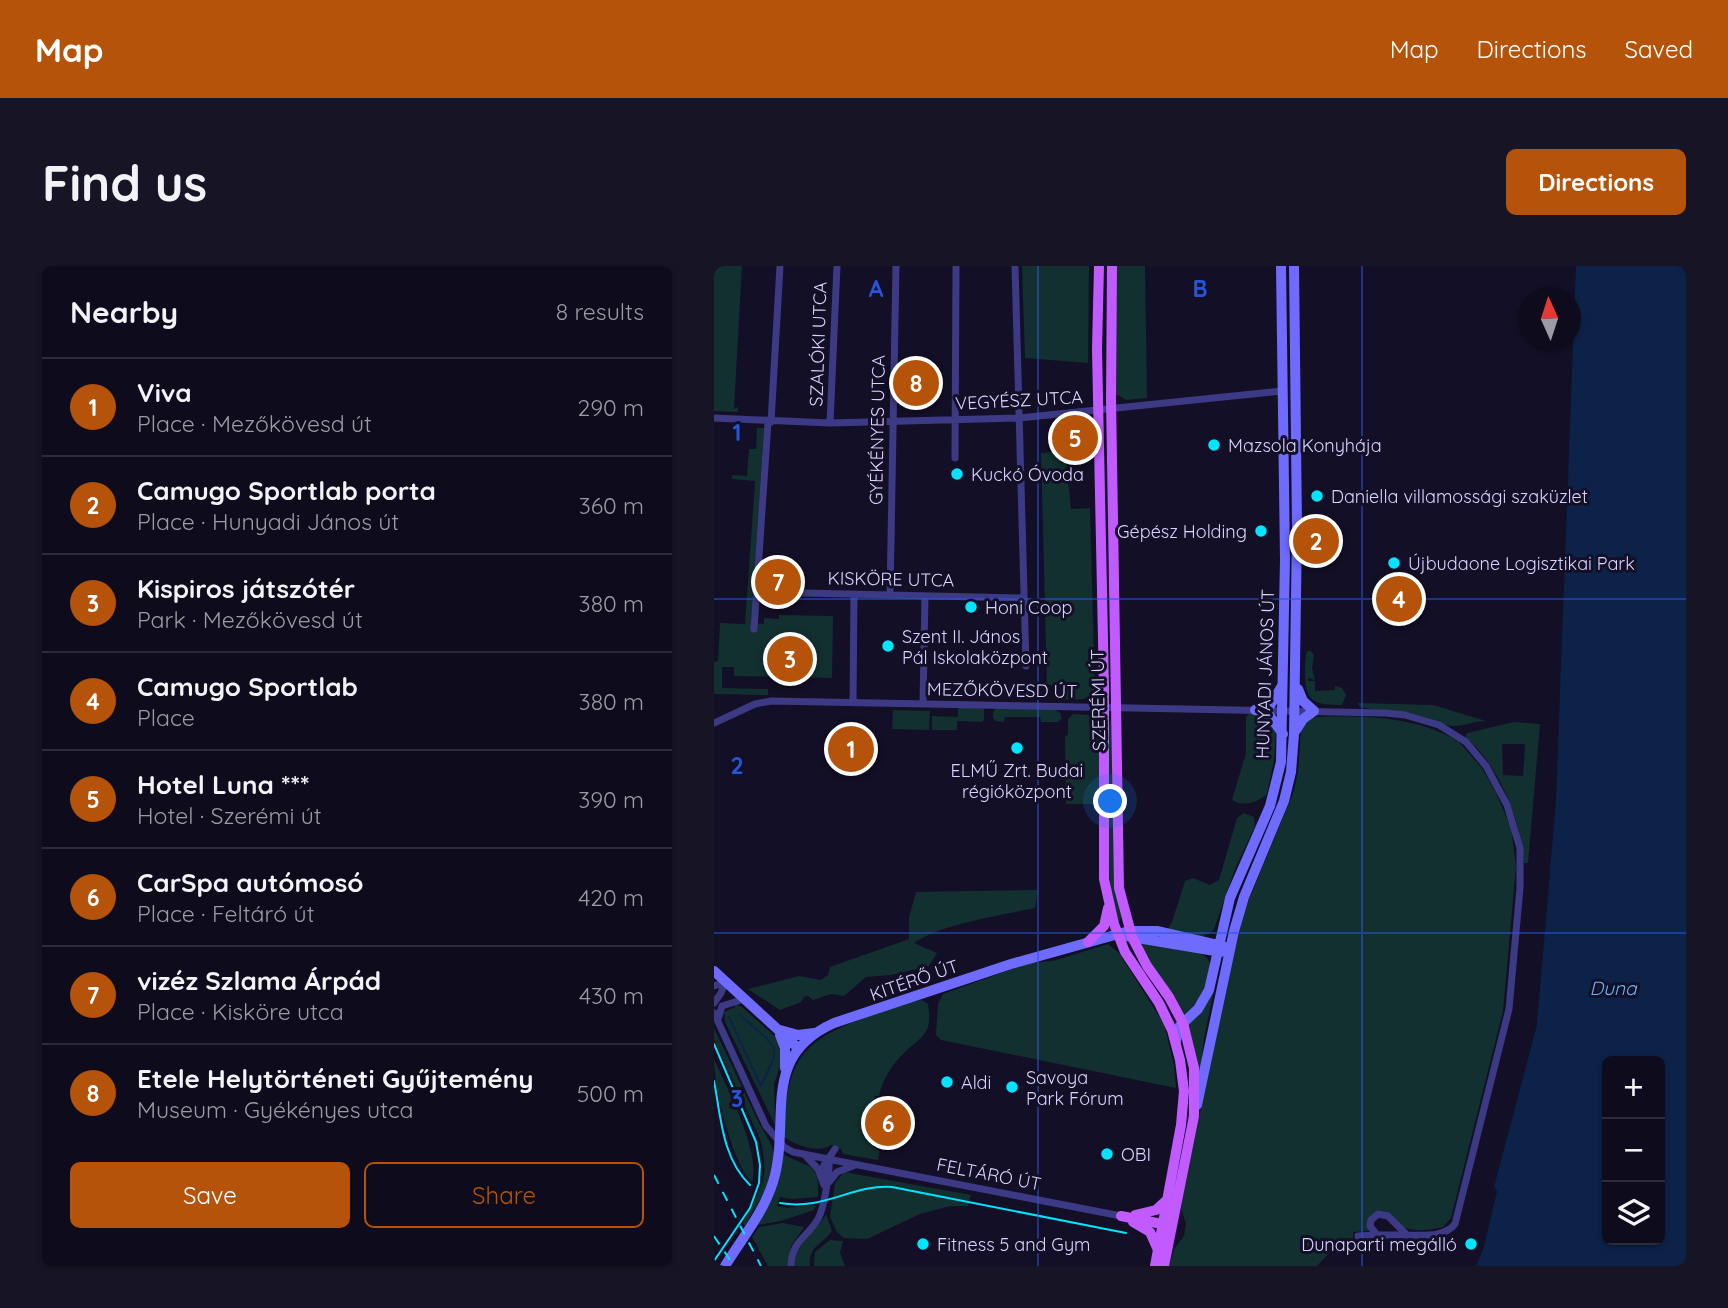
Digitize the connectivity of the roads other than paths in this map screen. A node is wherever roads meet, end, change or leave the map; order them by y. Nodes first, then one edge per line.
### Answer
1 (780, 266) edge
2 (837, 266) edge
3 (896, 266) edge
4 (956, 266) edge
5 (1015, 266) edge
6 (1099, 266) edge
7 (1112, 266) edge
8 (1281, 266) edge
9 (1294, 266) edge
10 (1281, 314) junction
11 (1294, 334) junction
12 (1282, 348) junction
13 (1295, 390) junction
14 (1282, 391) junction
15 (1111, 409) junction
16 (1098, 411) junction
17 (714, 418) edge
18 (1019, 418) junction
19 (955, 420) junction
20 (893, 421) junction
21 (769, 422) junction
22 (830, 423) junction
23 (955, 458) dead end
24 (1284, 528) junction
25 (1297, 528) junction
26 (758, 592) junction
27 (854, 594) junction
28 (890, 595) junction
29 (925, 596) junction
30 (1023, 598) junction
31 (754, 629) dead end
32 (1026, 666) dead end
33 (1284, 682) junction
34 (1295, 682) junction
35 (853, 703) junction
36 (923, 704) junction
37 (1110, 707) junction
38 (1255, 710) junction
39 (1283, 711) junction
40 (1294, 711) junction
41 (1314, 711) junction
42 (714, 723) edge
43 (1283, 734) junction
44 (1294, 734) junction
45 (1109, 905) junction
46 (1224, 922) junction
47 (1126, 934) junction
48 (1199, 940) junction
49 (1088, 943) junction
50 (1218, 948) junction
51 (1229, 950) junction
52 (714, 971) edge
53 (725, 982) junction
54 (714, 986) edge
55 (744, 999) junction
56 (714, 1003) edge
57 (715, 1018) edge
58 (1182, 1023) junction
59 (778, 1029) junction
60 (814, 1033) junction
61 (1176, 1041) junction
62 (798, 1048) junction
63 (785, 1072) junction
64 (1194, 1116) junction
65 (835, 1149) dead end
66 (804, 1154) junction
67 (830, 1160) junction
68 (858, 1165) junction
69 (822, 1176) junction
70 (825, 1188) junction
71 (1169, 1198) junction
72 (1121, 1216) junction
73 (1174, 1217) junction
74 (1164, 1224) junction
75 (1377, 1235) junction
76 (1407, 1235) junction
77 (1358, 1236) dead end
78 (1158, 1250) junction
79 (725, 1266) edge
80 (791, 1266) edge
81 (1155, 1266) edge
82 (1164, 1266) edge

1 - 21 street
2 - 22 street, SZALÓKI UTCA
3 - 20 street, GYÉKÉNYES UTCA
4 - 19 street
5 - 18 street
6 - 16 main road, SZERÉMI ÚT
7 - 15 main road, SZERÉMI ÚT
8 - 10 main road, HUNYADI JÁNOS ÚT
9 - 11 main road, HUNYADI JÁNOS ÚT
10 - 11 main road
10 - 12 main road, HUNYADI JÁNOS ÚT
11 - 12 main road
11 - 13 main road, HUNYADI JÁNOS ÚT
12 - 14 main road, HUNYADI JÁNOS ÚT
13 - 14 main road
13 - 25 main road, HUNYADI JÁNOS ÚT
14 - 15 street, VEGYÉSZ UTCA
14 - 24 main road, HUNYADI JÁNOS ÚT
15 - 16 street, VEGYÉSZ UTCA
15 - 37 main road, SZERÉMI ÚT
16 - 18 street, VEGYÉSZ UTCA
16 - 37 main road, SZERÉMI ÚT
17 - 21 street, VEGYÉSZ UTCA
18 - 19 street, VEGYÉSZ UTCA
18 - 30 street
19 - 20 street, VEGYÉSZ UTCA
19 - 23 street
20 - 22 street, VEGYÉSZ UTCA
20 - 28 street, GYÉKÉNYES UTCA
21 - 22 street, VEGYÉSZ UTCA
21 - 26 street
24 - 25 main road
24 - 33 main road, HUNYADI JÁNOS ÚT
25 - 34 main road, HUNYADI JÁNOS ÚT
26 - 27 street, KISKÖRE UTCA
26 - 31 street
27 - 28 street, KISKÖRE UTCA
27 - 35 street
28 - 29 street, KISKÖRE UTCA
29 - 30 street, KISKÖRE UTCA
29 - 36 street
30 - 32 street
33 - 38 main road
33 - 39 main road, HUNYADI JÁNOS ÚT
34 - 40 main road, HUNYADI JÁNOS ÚT
34 - 41 main road
35 - 36 street, MEZŐKÖVESD ÚT
35 - 42 street, MEZŐKÖVESD ÚT
36 - 37 street, MEZŐKÖVESD ÚT
37 - 38 street, MEZŐKÖVESD ÚT
37 - 45 main road, SZERÉMI ÚT
37 - 47 main road, SZERÉMI ÚT
38 - 39 street, MEZŐKÖVESD ÚT
38 - 43 main road
39 - 40 street, MEZŐKÖVESD ÚT
39 - 43 main road, HUNYADI JÁNOS ÚT
40 - 41 street, MEZŐKÖVESD ÚT
40 - 44 main road, HUNYADI JÁNOS ÚT
41 - 44 main road
41 - 76 street, MEZŐKÖVESD ÚT
43 - 46 main road, HUNYADI JÁNOS ÚT
44 - 51 main road, HUNYADI JÁNOS ÚT
45 - 47 main road, SZERÉMI ÚT
45 - 49 main road
46 - 48 main road
46 - 50 main road, HUNYADI JÁNOS ÚT
47 - 48 main road, KITÉRŐ ÚT
47 - 49 main road, KITÉRŐ ÚT
47 - 50 main road, KITÉRŐ ÚT
47 - 58 main road, SZERÉMI ÚT
47 - 61 main road, SZERÉMI ÚT
48 - 50 main road, KITÉRŐ ÚT
49 - 60 main road, KITÉRŐ ÚT
50 - 51 main road, KITÉRŐ ÚT
50 - 58 main road, HUNYADI JÁNOS ÚT
51 - 64 main road, HUNYADI JÁNOS ÚT
52 - 53 main road
53 - 54 street
53 - 55 main road
53 - 56 street
55 - 57 street, FELTÁRÓ ÚT
55 - 59 main road
57 - 66 street, FELTÁRÓ ÚT
58 - 61 main road, HUNYADI JÁNOS ÚT
58 - 64 main road, SZERÉMI ÚT
59 - 60 main road
59 - 62 main road
59 - 63 main road
60 - 62 main road, KITÉRŐ ÚT
61 - 71 main road
62 - 63 main road, KITÉRŐ ÚT
63 - 79 main road, KITÉRŐ ÚT
64 - 73 main road, HUNYADI JÁNOS ÚT
65 - 67 street
66 - 67 street, FELTÁRÓ ÚT
66 - 69 street
67 - 68 street, FELTÁRÓ ÚT
67 - 69 street
67 - 70 street
68 - 70 street
68 - 72 street, FELTÁRÓ ÚT
69 - 70 street
70 - 80 street
71 - 72 main road
71 - 74 main road
72 - 74 main road
72 - 78 main road
73 - 74 main road
73 - 82 main road, HUNYADI JÁNOS ÚT
74 - 78 main road
75 - 76 street
75 - 76 street
75 - 77 street
78 - 81 main road

